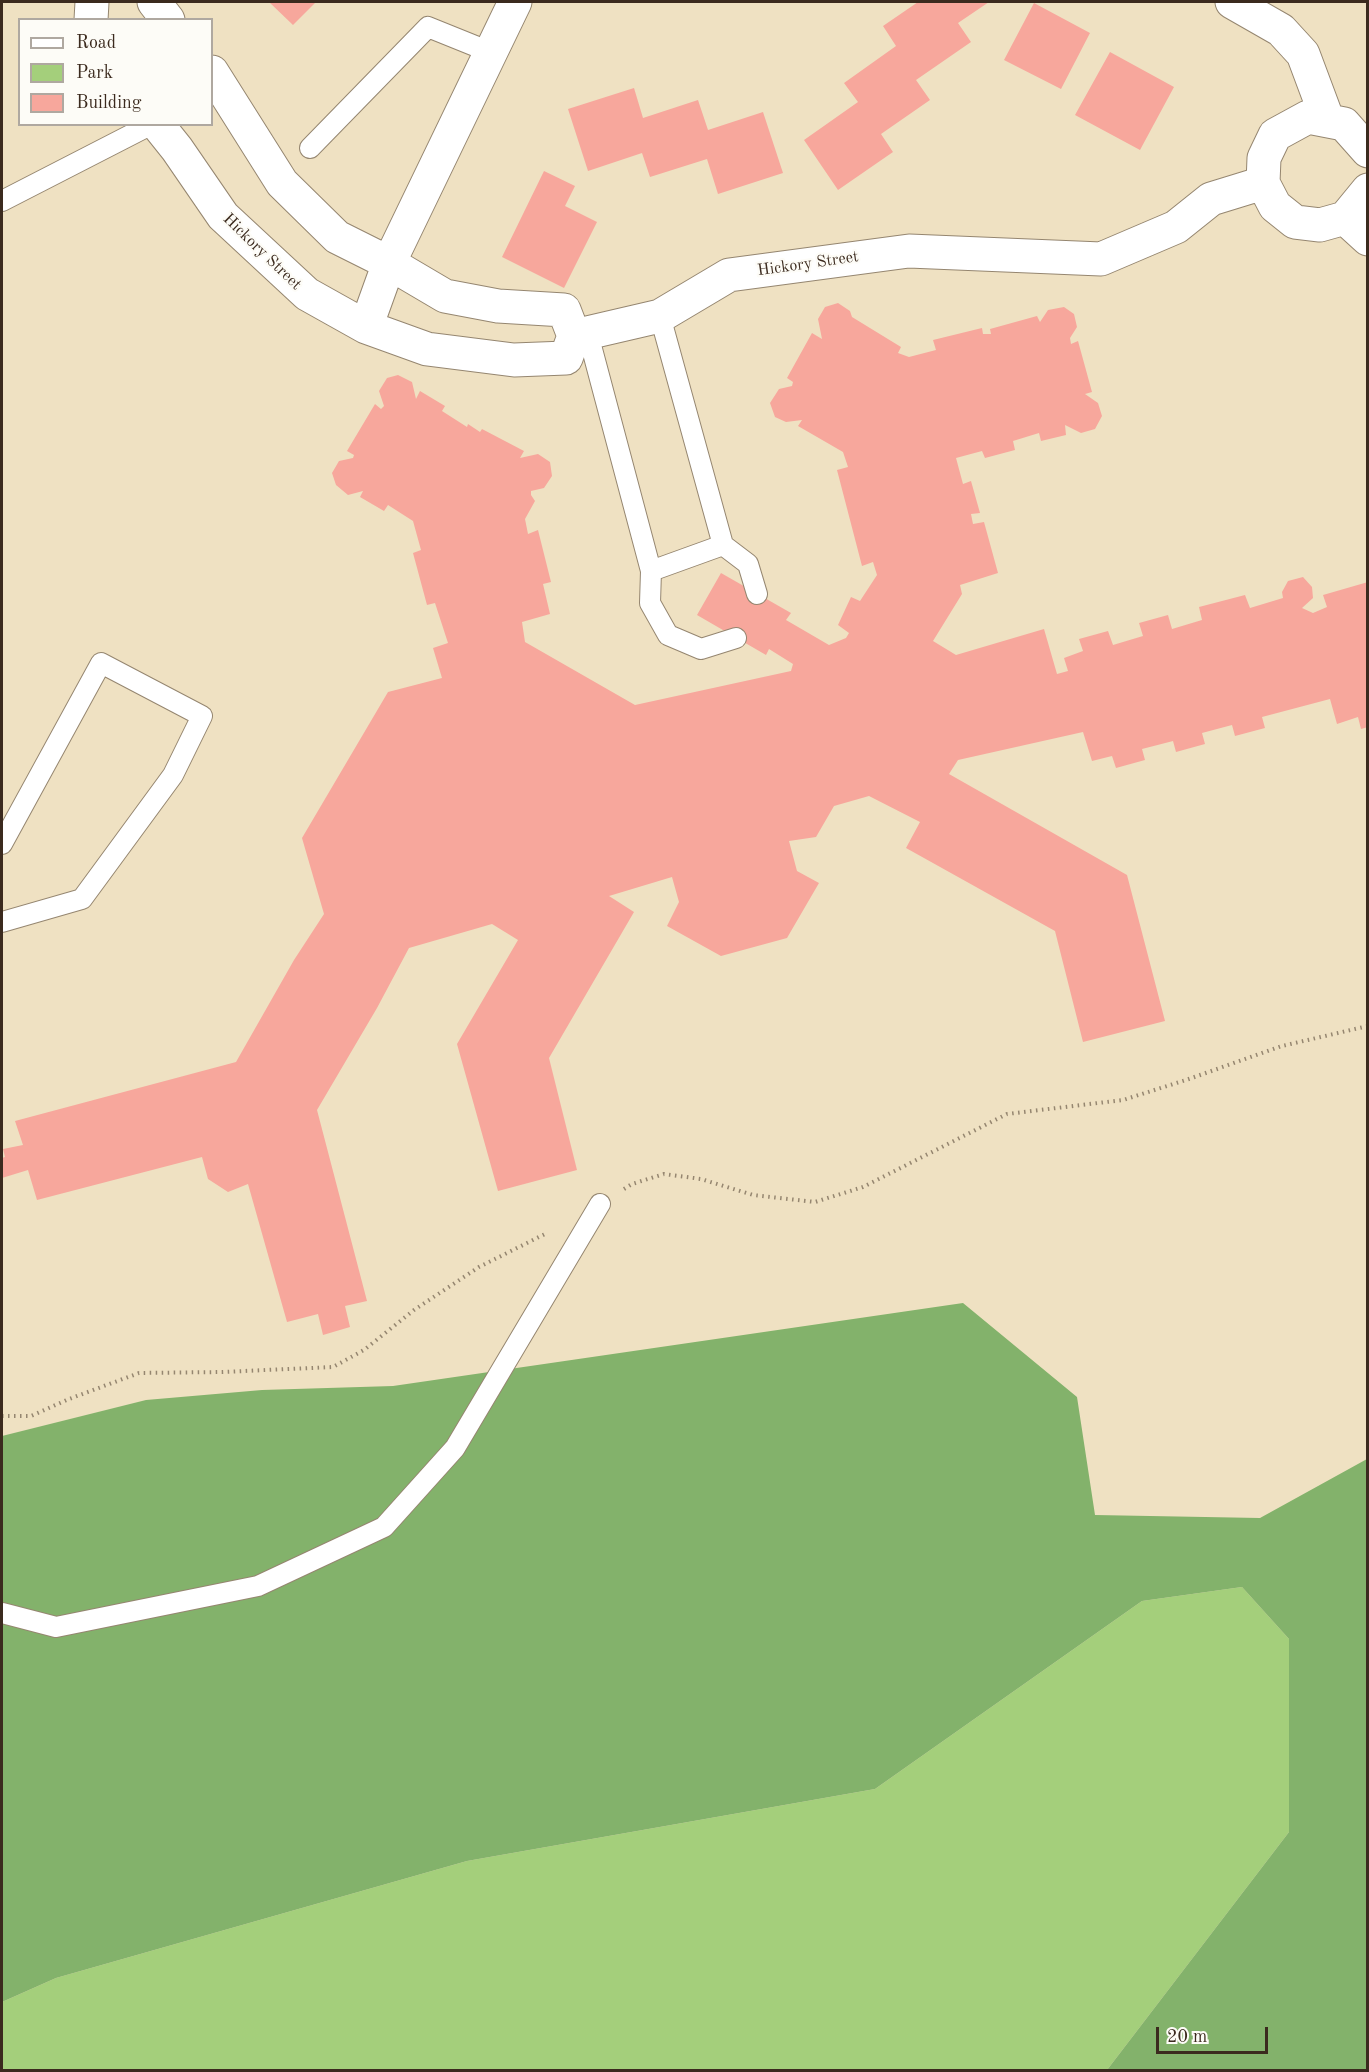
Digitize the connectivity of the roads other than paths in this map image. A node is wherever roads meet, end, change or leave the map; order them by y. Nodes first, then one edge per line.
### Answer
1 (92, 2) edge
2 (154, 2) edge
3 (515, 2) edge
4 (1232, 2) edge
5 (91, 18) edge
6 (166, 18) edge
7 (490, 52) junction
8 (214, 80) edge
9 (1328, 121) junction
10 (148, 126) edge
11 (159, 126) edge
12 (310, 148) dead end
13 (1368, 151) edge
14 (1263, 183) junction
15 (1368, 190) edge
16 (2, 201) edge
17 (1356, 228) edge
18 (389, 263) junction
19 (660, 316) junction
20 (366, 327) junction
21 (581, 335) junction
22 (723, 545) junction
23 (651, 571) junction
24 (757, 594) dead end
25 (736, 638) dead end
26 (2, 844) edge
27 (2, 922) edge
28 (600, 1204) road end
29 (2, 1613) edge

1 - 5 street
2 - 6 street
3 - 7 street
4 - 9 street
7 - 12 lane
7 - 18 street
8 - 18 street
9 - 13 street
9 - 14 street
10 - 16 lane
11 - 20 street, Hickory Street
14 - 17 street
14 - 19 street, Hickory Street
15 - 17 street
18 - 20 street
18 - 21 street
19 - 21 street, Hickory Street
19 - 22 lane
20 - 21 street, Hickory Street
21 - 23 lane
22 - 23 lane
22 - 24 lane
23 - 25 lane
26 - 27 lane
28 - 29 lane

